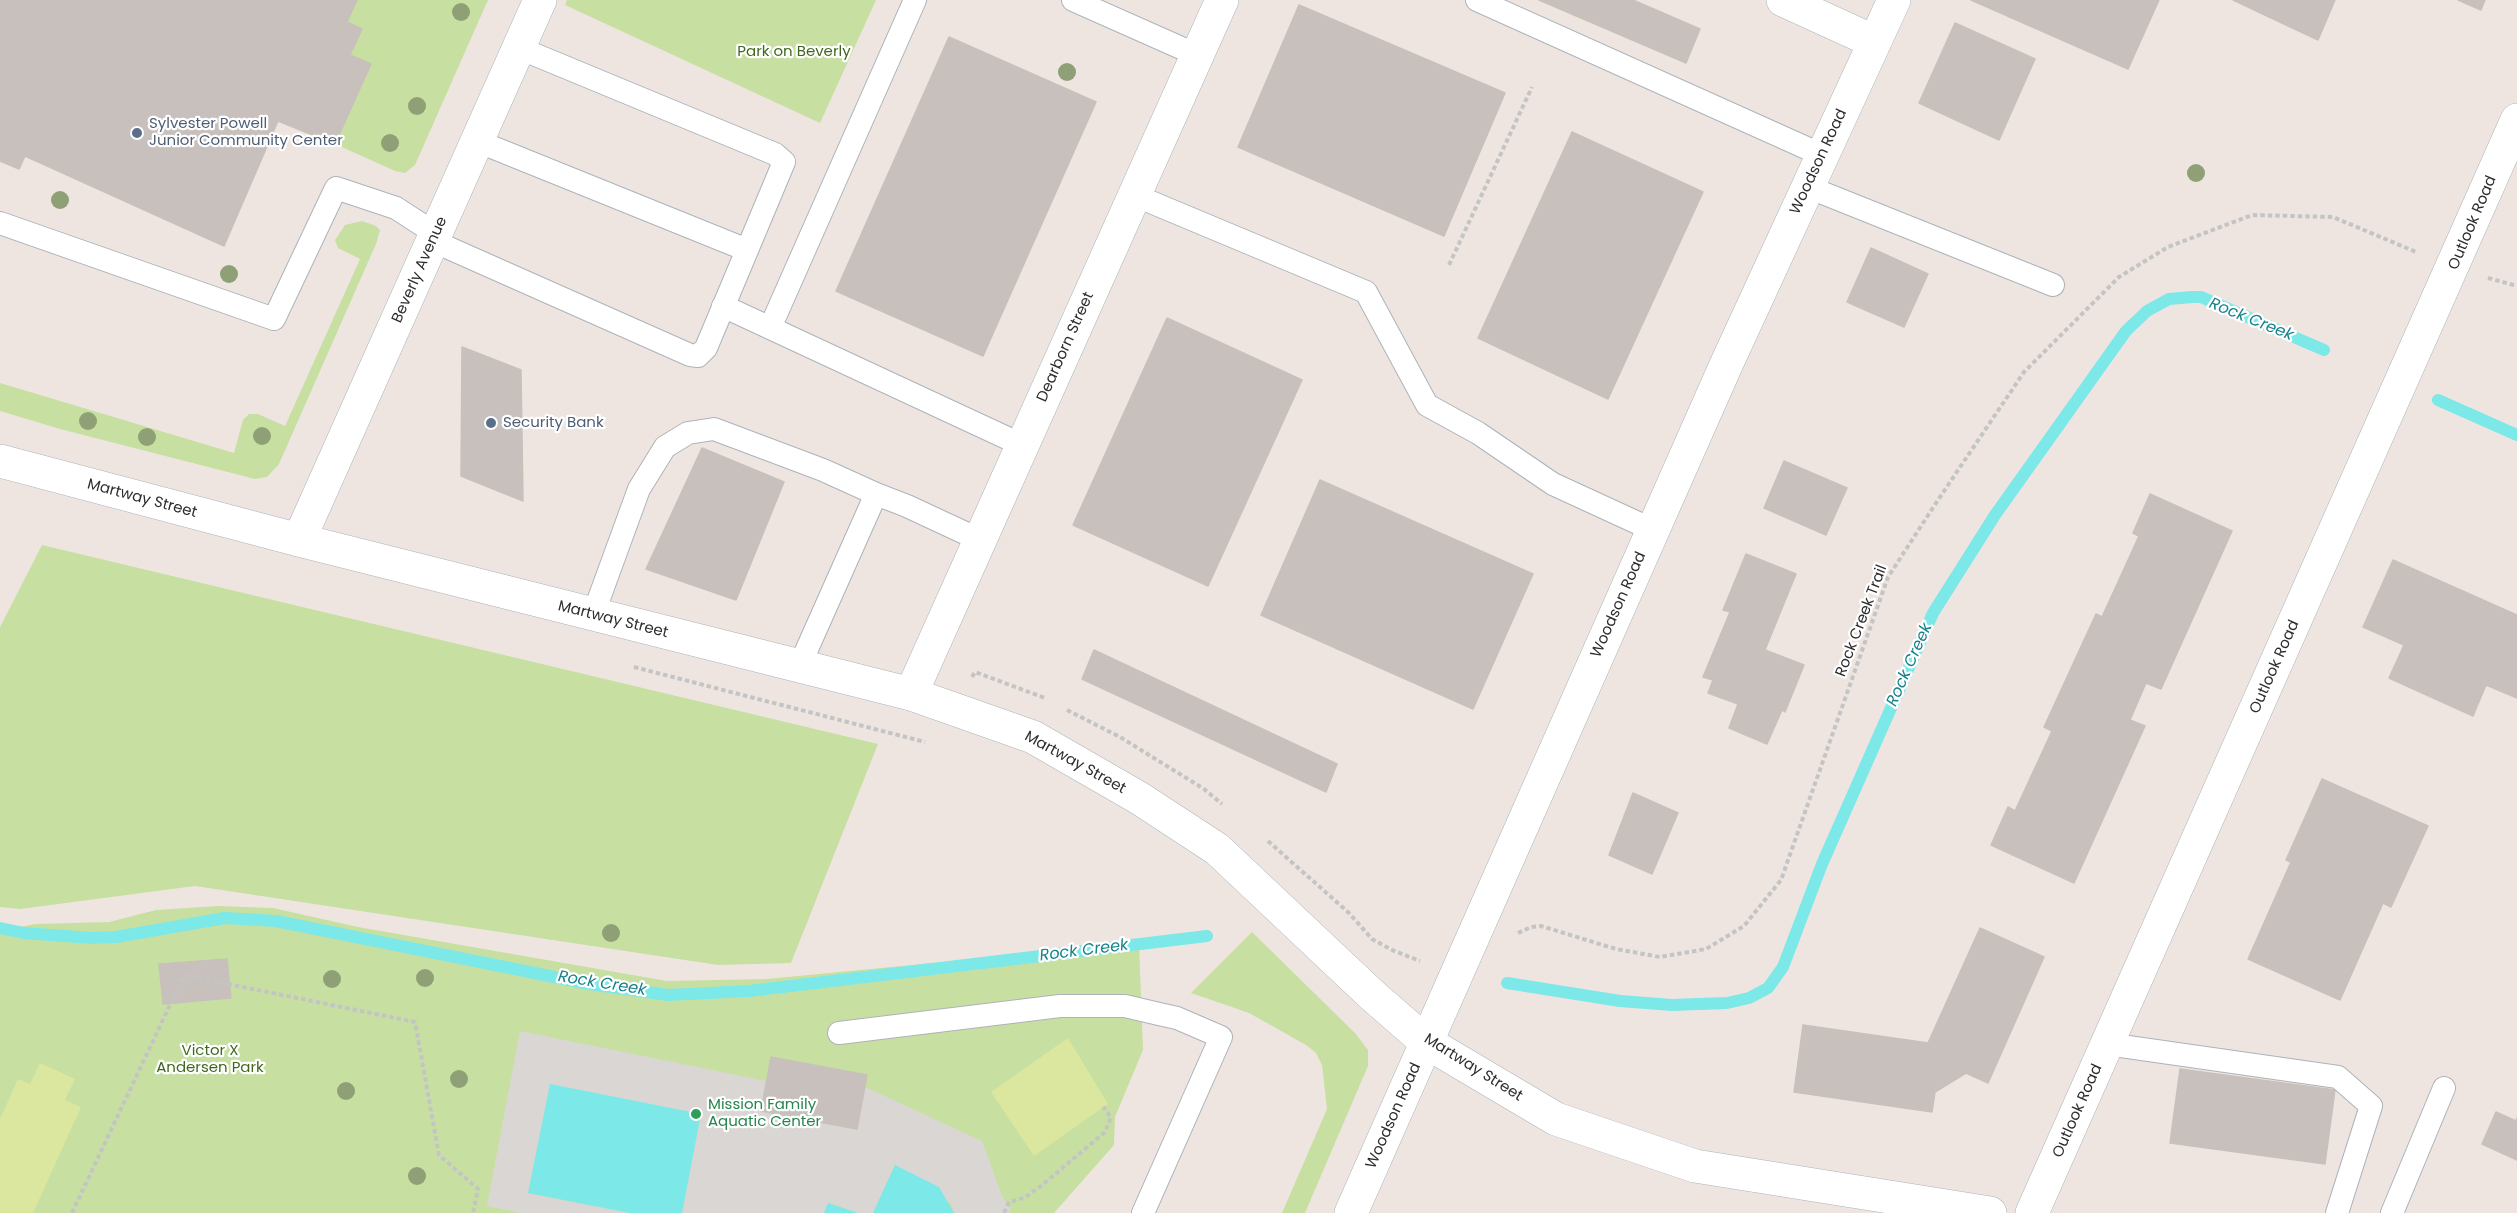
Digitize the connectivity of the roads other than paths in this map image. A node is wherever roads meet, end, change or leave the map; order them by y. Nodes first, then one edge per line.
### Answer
1 (540, 0) edge
2 (915, 0) edge
3 (1073, 0) edge
4 (1222, 0) edge
5 (1477, 0) edge
6 (1783, 0) edge
7 (1894, 0) edge
8 (1875, 42) junction
9 (519, 48) junction
10 (1197, 55) junction
11 (2517, 120) edge
12 (477, 141) junction
13 (1822, 155) junction
14 (1808, 187) junction
15 (1134, 195) junction
16 (0, 224) edge
17 (434, 238) junction
18 (747, 250) junction
19 (2053, 285) dead end
20 (723, 306) junction
21 (770, 328) junction
22 (1022, 445) junction
23 (0, 461) edge
24 (876, 494) junction
25 (1653, 530) junction
26 (299, 540) junction
27 (980, 540) junction
28 (593, 615) junction
29 (799, 667) junction
30 (911, 694) junction
31 (839, 1033) dead end
32 (1426, 1042) junction
33 (2108, 1044) junction
34 (2444, 1088) dead end
35 (1143, 1213) edge
36 (1350, 1213) edge
37 (1990, 1213) edge
38 (2032, 1213) edge
39 (2337, 1213) edge
40 (2392, 1213) edge

1 - 9 street, Beverly Avenue
2 - 21 lane
3 - 10 lane
4 - 10 street, Dearborn Street
5 - 13 lane
6 - 8 street
7 - 8 street, Woodson Road
8 - 13 street, Woodson Road
9 - 12 street, Beverly Avenue
9 - 18 lane
10 - 15 street, Dearborn Street
11 - 33 street, Outlook Road
12 - 17 street, Beverly Avenue
12 - 18 lane
13 - 14 street, Woodson Road
14 - 19 lane
14 - 25 street, Woodson Road
15 - 22 street, Dearborn Street
15 - 25 lane
16 - 17 lane
17 - 20 lane
17 - 26 street, Beverly Avenue
18 - 20 lane
20 - 21 lane
21 - 22 lane
22 - 27 street, Dearborn Street
23 - 26 street, Martway Street
24 - 27 lane
24 - 28 lane
24 - 29 lane
25 - 32 street, Woodson Road
26 - 28 street, Martway Street
27 - 30 street, Dearborn Street
28 - 29 street, Martway Street
29 - 30 street, Martway Street
30 - 32 street, Martway Street
31 - 35 lane
32 - 36 street, Woodson Road
32 - 37 street, Martway Street
33 - 38 street, Outlook Road
33 - 39 lane
34 - 40 lane

